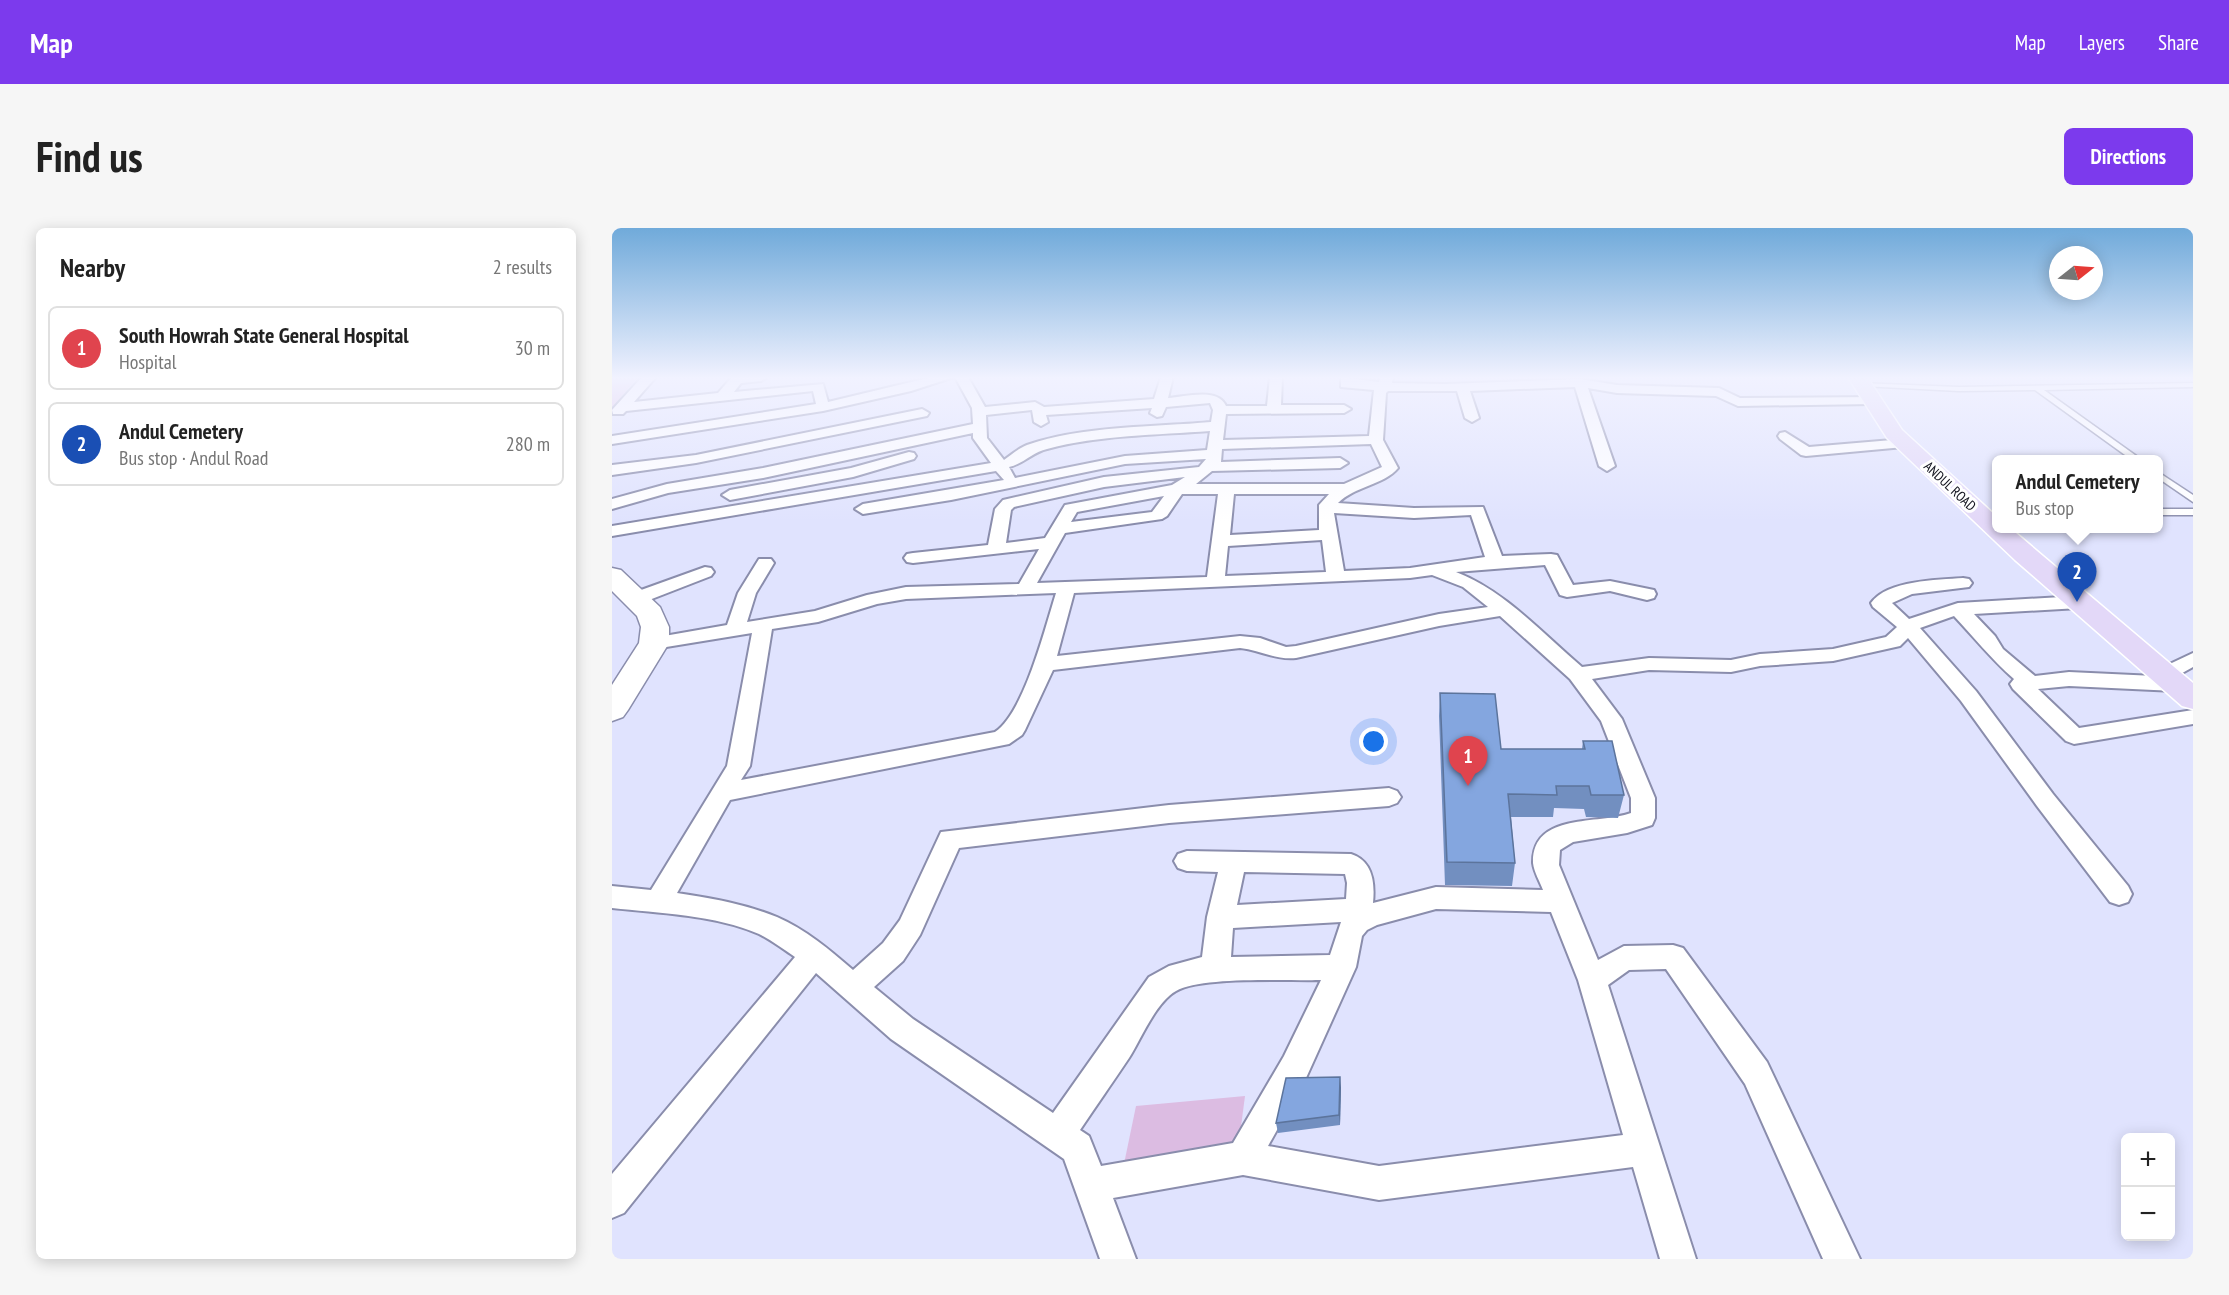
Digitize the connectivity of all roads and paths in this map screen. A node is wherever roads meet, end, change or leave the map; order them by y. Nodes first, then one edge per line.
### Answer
1 (707, 425) edge
2 (813, 425) edge
3 (843, 425) edge
4 (921, 425) edge
5 (1042, 425) edge
6 (1154, 425) edge
7 (1216, 425) edge
8 (1262, 425) edge
9 (1262, 425) edge
10 (1288, 425) edge
11 (1377, 425) edge
12 (1594, 425) edge
13 (1888, 425) edge
14 (2090, 425) edge
15 (980, 426) junction
16 (1152, 431) junction
17 (1785, 436) dead end
18 (924, 439) junction
19 (612, 440) edge
20 (1376, 440) junction
21 (1904, 443) junction
22 (1047, 444) junction
23 (1214, 444) junction
24 (688, 446) dead end
25 (1118, 447) dead end
26 (2132, 455) edge
27 (1340, 463) dead end
28 (999, 466) junction
29 (1607, 466) dead end
30 (612, 470) edge
31 (2163, 478) edge
32 (1013, 483) junction
33 (1177, 489) junction
34 (1227, 489) junction
35 (1346, 489) junction
36 (1026, 498) junction
37 (805, 499) junction
38 (2193, 499) edge
39 (612, 504) edge
40 (1077, 505) junction
41 (1327, 505) junction
42 (863, 509) dead end
43 (2163, 512) edge
44 (2193, 512) edge
45 (1989, 515) edge
46 (797, 517) dead end
47 (628, 528) junction
48 (612, 531) edge
49 (2008, 533) edge
50 (1329, 534) junction
51 (1054, 536) junction
52 (1220, 541) junction
53 (996, 548) junction
54 (913, 558) dead end
55 (1495, 562) junction
56 (765, 563) dead end
57 (1432, 570) junction
58 (705, 572) dead end
59 (612, 576) edge
60 (1336, 577) junction
61 (1215, 583) junction
62 (1963, 584) dead end
63 (1025, 589) junction
64 (1066, 589) junction
65 (1647, 594) dead end
66 (637, 598) junction
67 (2079, 602) junction
68 (1958, 609) junction
69 (1504, 610) junction
70 (763, 625) junction
71 (1909, 626) junction
72 (735, 630) junction
73 (654, 643) junction
74 (2193, 659) edge
75 (1045, 664) junction
76 (1577, 674) junction
77 (2031, 683) junction
78 (2178, 686) edge
79 (612, 710) edge
80 (2193, 717) edge
81 (725, 792) junction
82 (1389, 798) dead end
83 (1187, 861) dead end
84 (1233, 861) junction
85 (2119, 894) dead end
86 (612, 897) edge
87 (1558, 901) junction
88 (658, 902) junction
89 (1357, 916) junction
90 (1221, 917) junction
91 (814, 954) junction
92 (1342, 967) junction
93 (1215, 969) junction
94 (1592, 980) junction
95 (853, 988) junction
96 (1057, 1135) junction
97 (1644, 1149) junction
98 (1243, 1158) junction
99 (1091, 1185) junction
100 (612, 1201) edge
101 (1119, 1259) edge
102 (1678, 1259) edge
103 (1842, 1259) edge

1 - 19 street
2 - 24 street
3 - 30 street
4 - 18 street
5 - 22 street
6 - 16 street
7 - 23 street
8 - 23 street
9 - 23 street
10 - 20 street
11 - 20 street
12 - 29 street
13 - 21 main road, ANDUL ROAD
14 - 26 lane
15 - 18 street
15 - 28 street
15 - 47 street
16 - 22 street
16 - 23 street
17 - 21 street
18 - 39 street
20 - 35 street
21 - 45 main road, ANDUL ROAD
22 - 28 street
23 - 25 street
23 - 27 street
23 - 32 street
23 - 33 street
23 - 36 street
28 - 32 street
28 - 37 street
31 - 38 lane
32 - 36 street
32 - 42 street
33 - 34 street
33 - 40 street
33 - 51 street
34 - 35 street
34 - 52 street
35 - 41 street
36 - 40 street
36 - 53 street
37 - 46 street
37 - 47 street
40 - 51 street
41 - 50 street
41 - 55 street
43 - 44 lane
47 - 48 street
49 - 67 main road, ANDUL ROAD
50 - 52 street
50 - 60 street
51 - 53 street
51 - 63 street
52 - 61 street
53 - 54 street
55 - 57 street
55 - 65 street
56 - 72 street
57 - 60 street
57 - 69 street
58 - 66 street
59 - 66 street
60 - 61 street
61 - 64 street
62 - 71 street
63 - 64 street
63 - 70 street
64 - 75 street
66 - 73 street
67 - 68 street
67 - 78 main road, ANDUL ROAD
68 - 71 street
68 - 77 street
69 - 75 street
69 - 76 street
70 - 72 street
70 - 81 street
71 - 76 street
71 - 85 street
72 - 73 street
73 - 79 street
74 - 78 street
75 - 81 street
76 - 87 street
77 - 78 street
77 - 80 street
81 - 88 street
82 - 95 street
83 - 84 street
84 - 89 street
84 - 90 street
86 - 88 street
87 - 89 street
87 - 94 street
88 - 91 street
89 - 90 street
89 - 92 street
90 - 93 street
91 - 95 street
91 - 100 street
92 - 93 street
92 - 98 street
93 - 96 street
94 - 97 street
94 - 103 street
95 - 96 street
96 - 99 street
97 - 98 street
97 - 102 street
98 - 99 street
99 - 101 street

